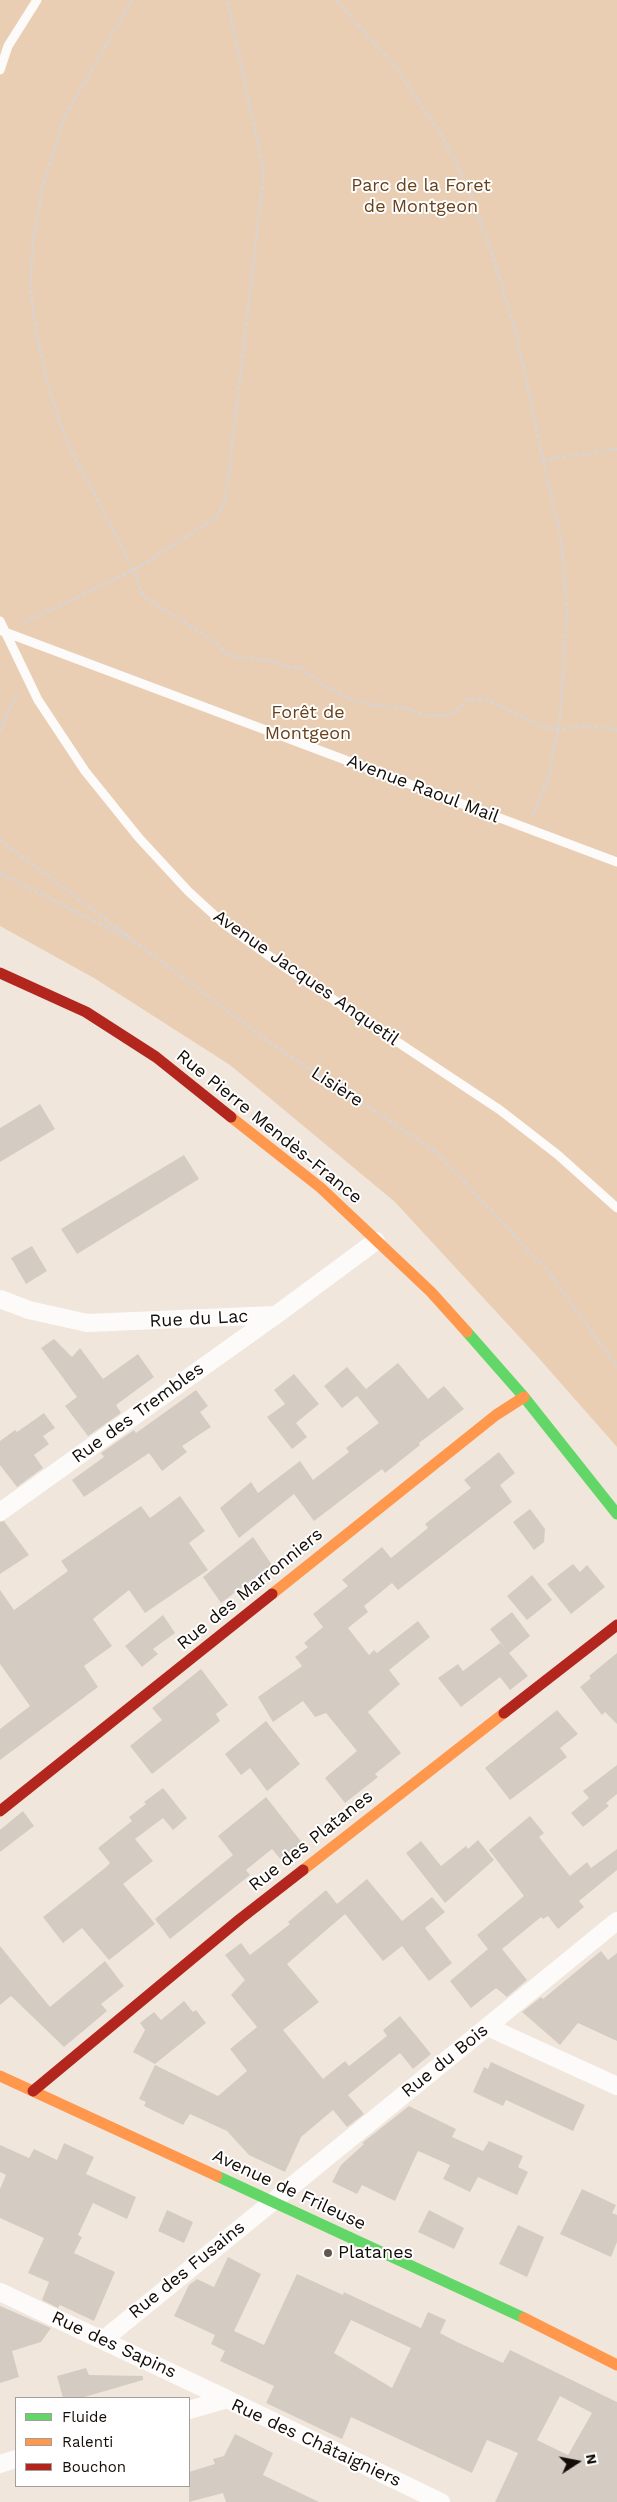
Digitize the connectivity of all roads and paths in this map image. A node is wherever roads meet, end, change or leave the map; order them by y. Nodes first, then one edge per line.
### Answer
1 (37, 0) edge
2 (132, 0) edge
3 (227, 0) edge
4 (336, 0) edge
5 (0, 70) edge
6 (617, 449) edge
7 (543, 460) junction
8 (134, 570) junction
9 (0, 621) edge
10 (2, 631) edge
11 (25, 674) junction
12 (557, 730) junction
13 (0, 731) edge
14 (617, 732) edge
15 (527, 828) junction
16 (0, 840) edge
17 (617, 862) edge
18 (0, 873) edge
19 (134, 941) junction
20 (0, 973) edge
21 (617, 1208) edge
22 (376, 1241) junction
23 (0, 1299) edge
24 (276, 1314) junction
25 (617, 1367) edge
26 (524, 1398) junction
27 (0, 1512) edge
28 (617, 1514) edge
29 (617, 1625) edge
30 (0, 1812) edge
31 (617, 1921) edge
32 (488, 2026) junction
33 (0, 2076) edge
34 (617, 2086) edge
35 (33, 2091) junction
36 (272, 2201) junction
37 (0, 2292) edge
38 (103, 2340) junction
39 (617, 2365) edge
40 (227, 2399) junction
41 (190, 2410) edge
42 (15, 2460) edge
43 (0, 2464) edge
44 (441, 2502) edge

1 - 5 lane
2 - 8 path
3 - 8 path
4 - 7 path
6 - 7 path
7 - 12 path
8 - 10 path
8 - 12 path
9 - 10 lane, Avenue Jacques Anquetil
10 - 11 lane, Avenue Jacques Anquetil
10 - 15 lane, Avenue Raoul Mail
11 - 13 path
11 - 21 lane, Avenue Jacques Anquetil
12 - 14 path
12 - 15 path
15 - 17 lane, Avenue Raoul Mail
16 - 19 path
18 - 19 path, Lisière
19 - 25 path, Lisière
20 - 22 street, Rue Pierre Mendès-France
22 - 24 street
22 - 26 street, Rue Pierre Mendès-France
23 - 24 street, Rue du Lac
24 - 27 street, Rue des Trembles
26 - 28 street, Rue Pierre Mendès-France
26 - 30 street, Rue des Marronniers
29 - 35 street, Rue des Platanes
31 - 32 street, Rue du Bois
32 - 34 street
32 - 36 street, Rue du Bois
33 - 35 street, Avenue de Frileuse
35 - 36 street, Avenue de Frileuse
36 - 38 street, Rue des Fusains
36 - 39 street, Avenue de Frileuse
37 - 38 street, Rue des Sapins
38 - 40 street, Rue des Sapins
40 - 41 street, Rue des Châtaigniers
40 - 44 street, Rue des Châtaigniers
42 - 43 street

